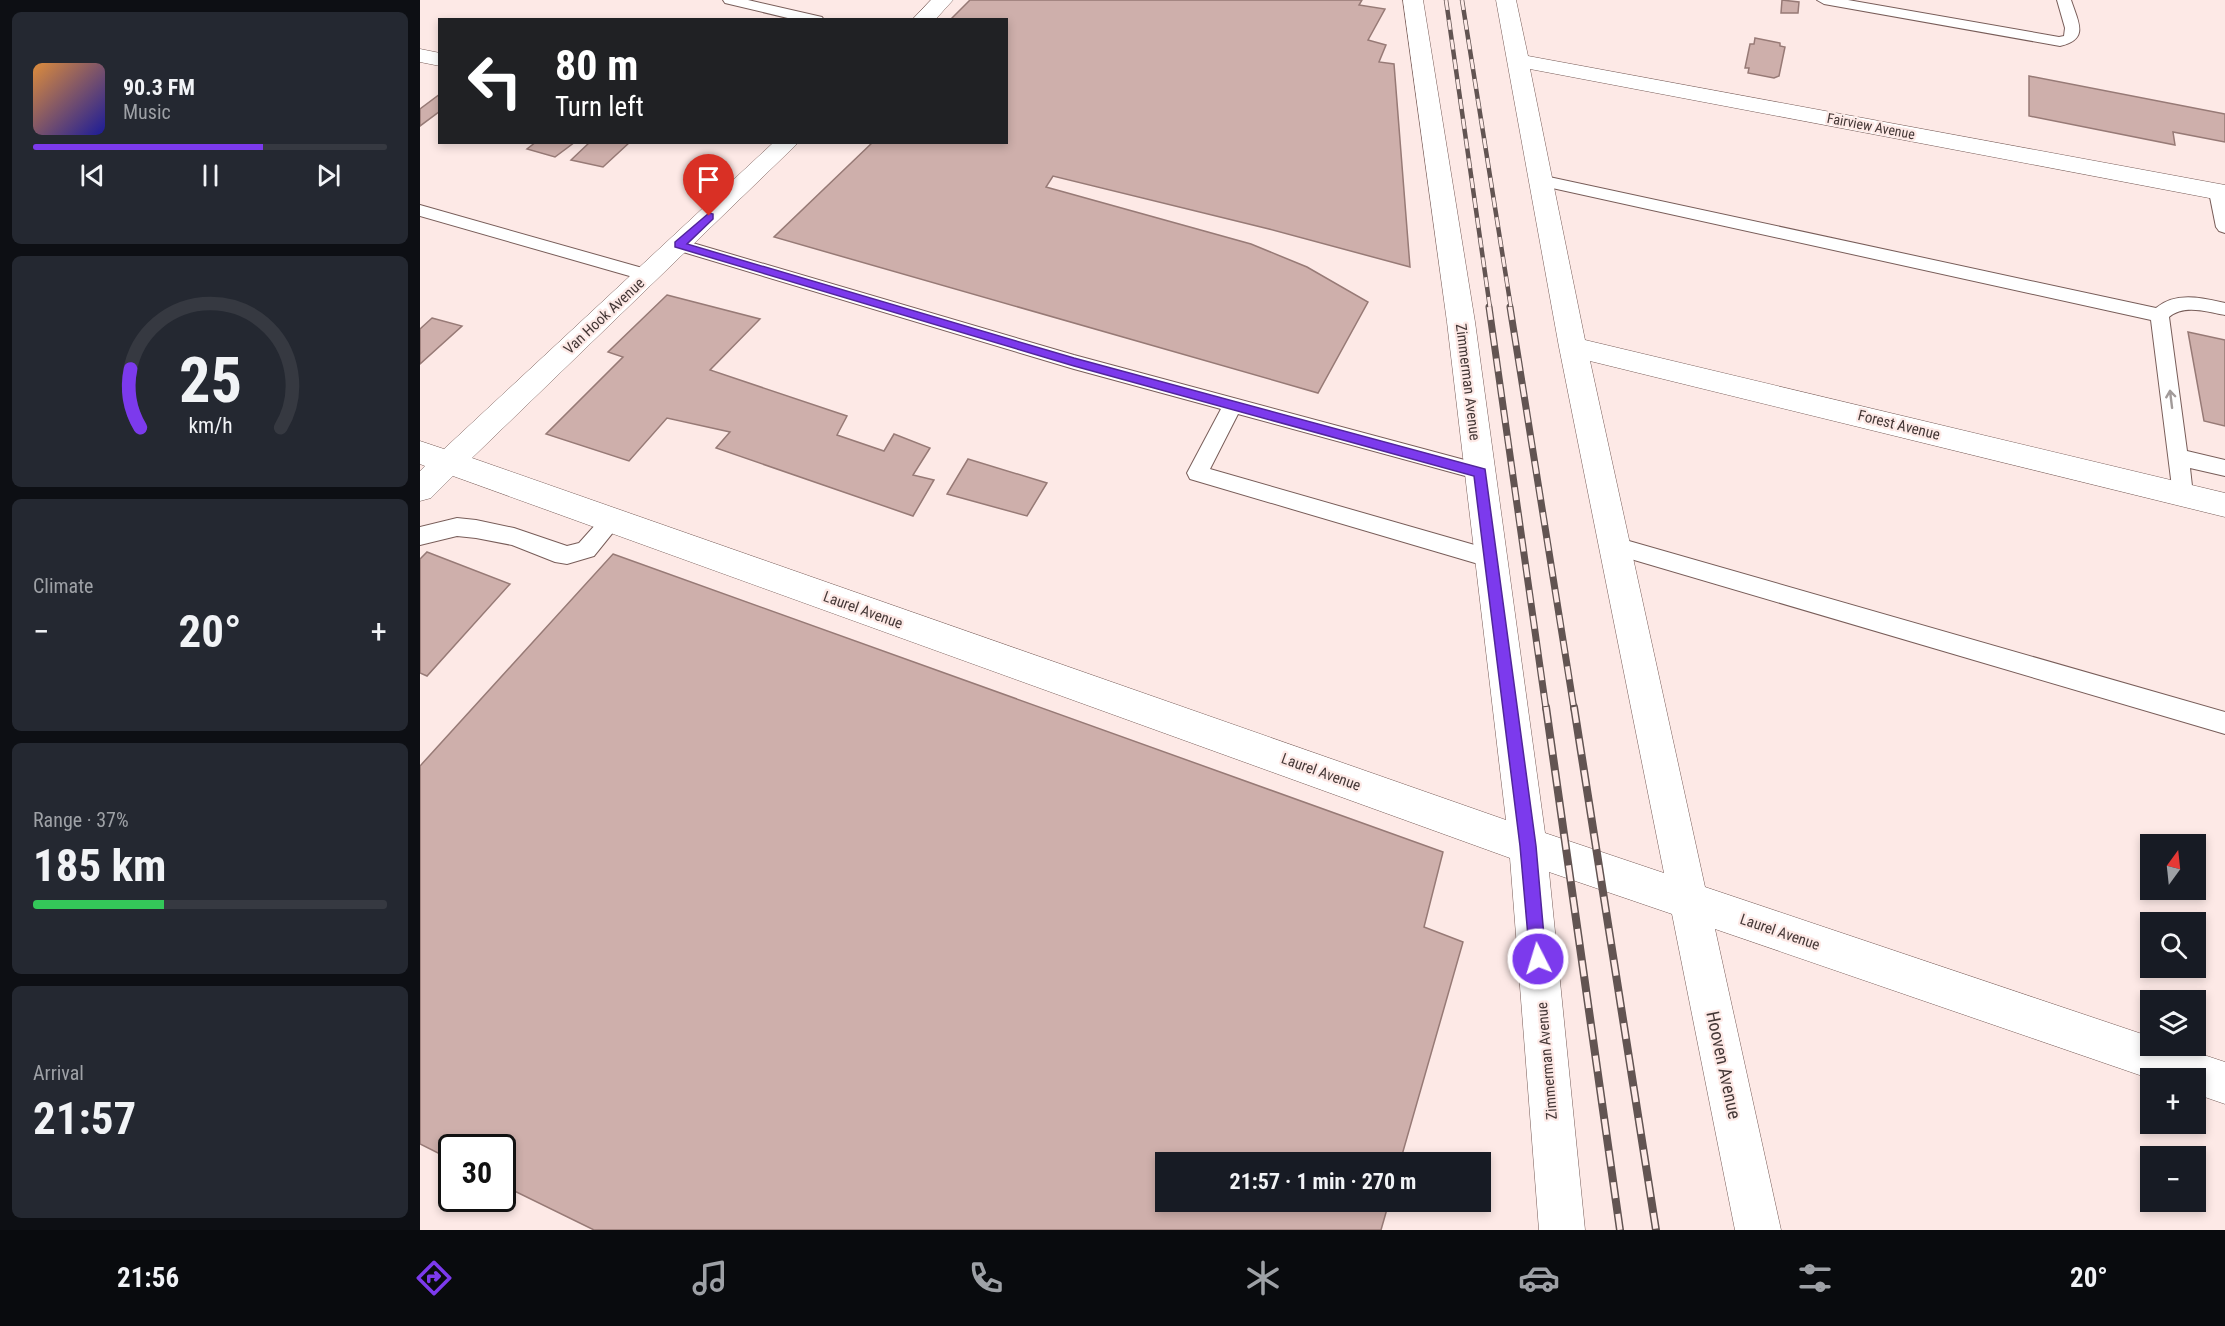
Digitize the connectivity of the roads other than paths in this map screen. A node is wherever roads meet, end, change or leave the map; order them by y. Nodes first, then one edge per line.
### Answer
1 (730, 0) edge
2 (943, 0) edge
3 (1413, 0) edge
4 (1506, 0) edge
5 (1824, 0) edge
6 (2064, 0) edge
7 (808, 18) edge
8 (924, 18) edge
9 (420, 55) edge
10 (438, 60) edge
11 (1516, 60) junction
12 (782, 144) edge
13 (1540, 180) junction
14 (2221, 192) edge
15 (420, 210) edge
16 (2225, 227) edge
17 (679, 245) junction
18 (647, 275) junction
19 (2225, 309) edge
20 (2160, 315) junction
21 (1573, 347) junction
22 (1233, 405) junction
23 (434, 457) edge
24 (2178, 457) junction
25 (2225, 468) edge
26 (1480, 472) junction
27 (420, 489) edge
28 (2183, 495) junction
29 (2225, 505) edge
30 (612, 520) junction
31 (420, 536) edge
32 (1615, 546) junction
33 (1492, 559) junction
34 (2225, 723) edge
35 (1528, 846) junction
36 (1689, 901) junction
37 (2225, 1083) edge
38 (1562, 1230) edge
39 (1758, 1230) edge

1 - 7 lane
2 - 8 street
3 - 26 street, Zimmerman Avenue
4 - 11 street
5 - 6 lane
9 - 10 street
11 - 13 street
11 - 14 street, Fairview Avenue
12 - 17 street, Van Hook Avenue
13 - 20 lane
13 - 21 street
14 - 16 lane
15 - 18 lane
17 - 18 street, Van Hook Avenue
17 - 22 lane
18 - 23 street, Van Hook Avenue
19 - 20 lane
24 -> 20 lane
21 - 28 street, Forest Avenue
21 - 32 street
22 - 26 lane
22 - 33 lane
23 - 27 street, Van Hook Avenue
23 - 30 street, Laurel Avenue
24 - 25 lane
24 - 28 lane
26 - 33 street, Zimmerman Avenue
28 - 29 street, Forest Avenue
30 - 31 lane
30 - 35 street, Laurel Avenue
32 - 34 lane
32 - 36 street
33 - 35 street, Zimmerman Avenue
35 - 36 street, Laurel Avenue
35 - 38 street, Zimmerman Avenue
36 - 37 street, Laurel Avenue
36 - 39 street, Hooven Avenue

